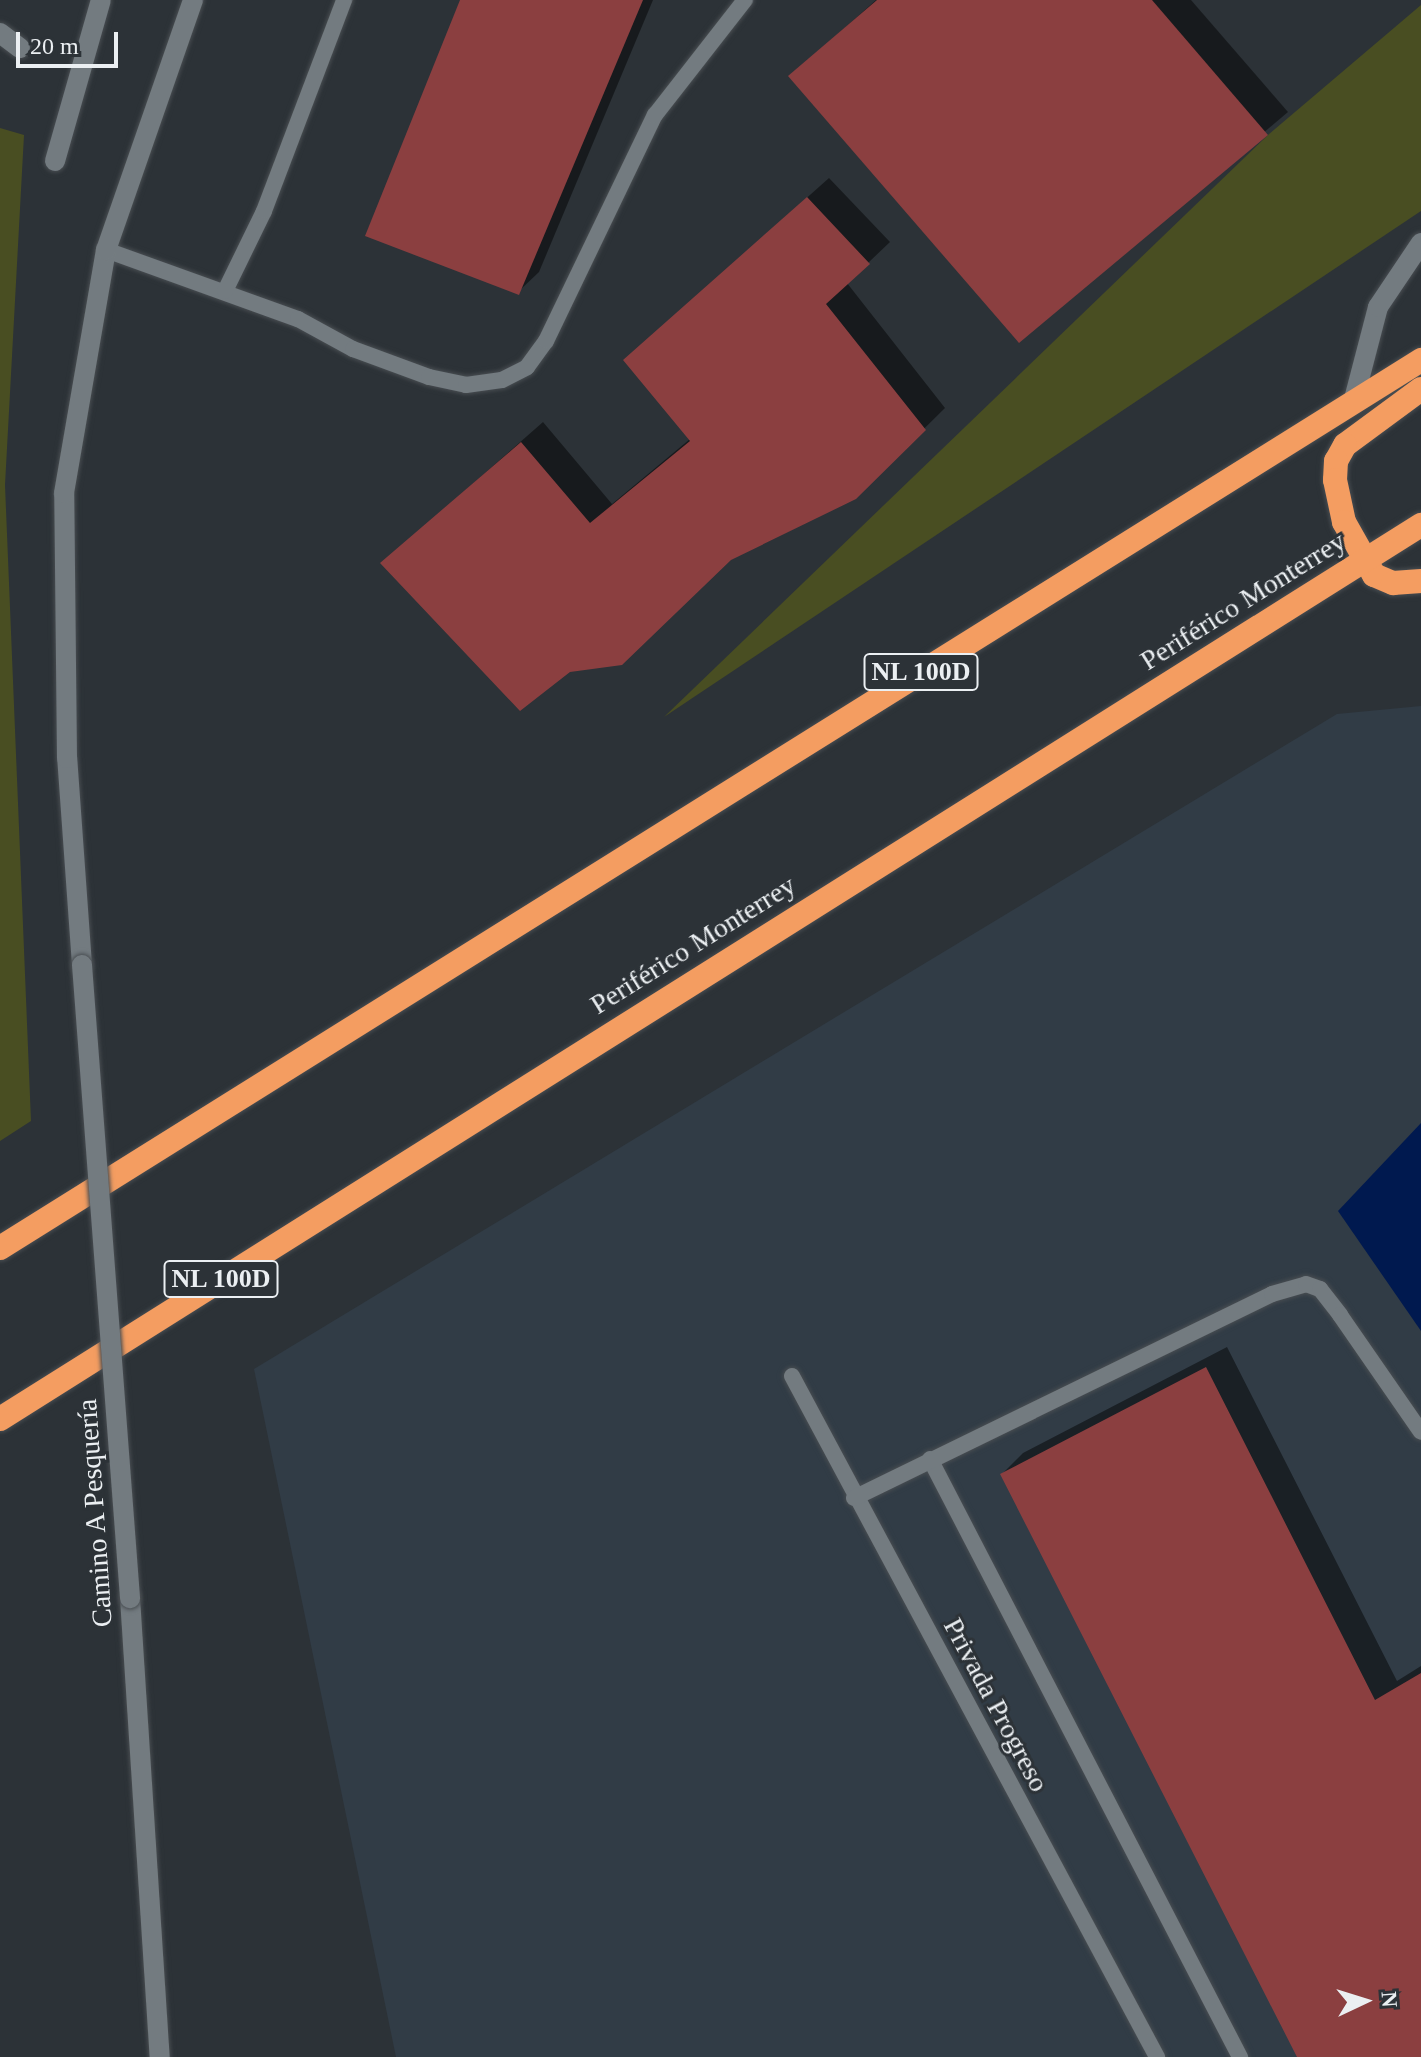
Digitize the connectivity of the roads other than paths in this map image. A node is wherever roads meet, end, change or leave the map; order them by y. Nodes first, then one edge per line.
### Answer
1 (101, 0) edge
2 (193, 0) edge
3 (344, 0) edge
4 (745, 0) edge
5 (0, 33) edge
6 (20, 48) dead end
7 (55, 161) dead end
8 (1421, 243) edge
9 (106, 250) junction
10 (225, 291) junction
11 (1421, 360) edge
12 (1421, 389) edge
13 (1353, 403) junction
14 (1421, 525) edge
15 (1363, 562) junction
16 (1421, 581) edge
17 (0, 1248) edge
18 (792, 1376) dead end
19 (0, 1419) edge
20 (1421, 1432) edge
21 (930, 1459) junction
22 (854, 1498) junction
23 (160, 2057) edge
24 (1157, 2057) edge
25 (1240, 2057) edge

1 - 7 main road
2 - 9 main road, Camino A Pesquería
3 - 10 lane
4 - 10 lane
5 - 6 main road
8 - 13 main road
9 - 10 lane
9 - 23 main road, Camino A Pesquería, bridge
11 - 13 highway, NL 100D
12 - 15 highway
13 - 17 highway, NL 100D
14 - 15 highway, Periférico Monterrey / NL 100D
15 - 16 highway
15 - 19 highway, Periférico Monterrey / NL 100D
18 - 22 lane, Privada Progreso
20 - 21 lane
21 - 22 lane
21 - 25 lane
22 - 24 lane, Privada Progreso

